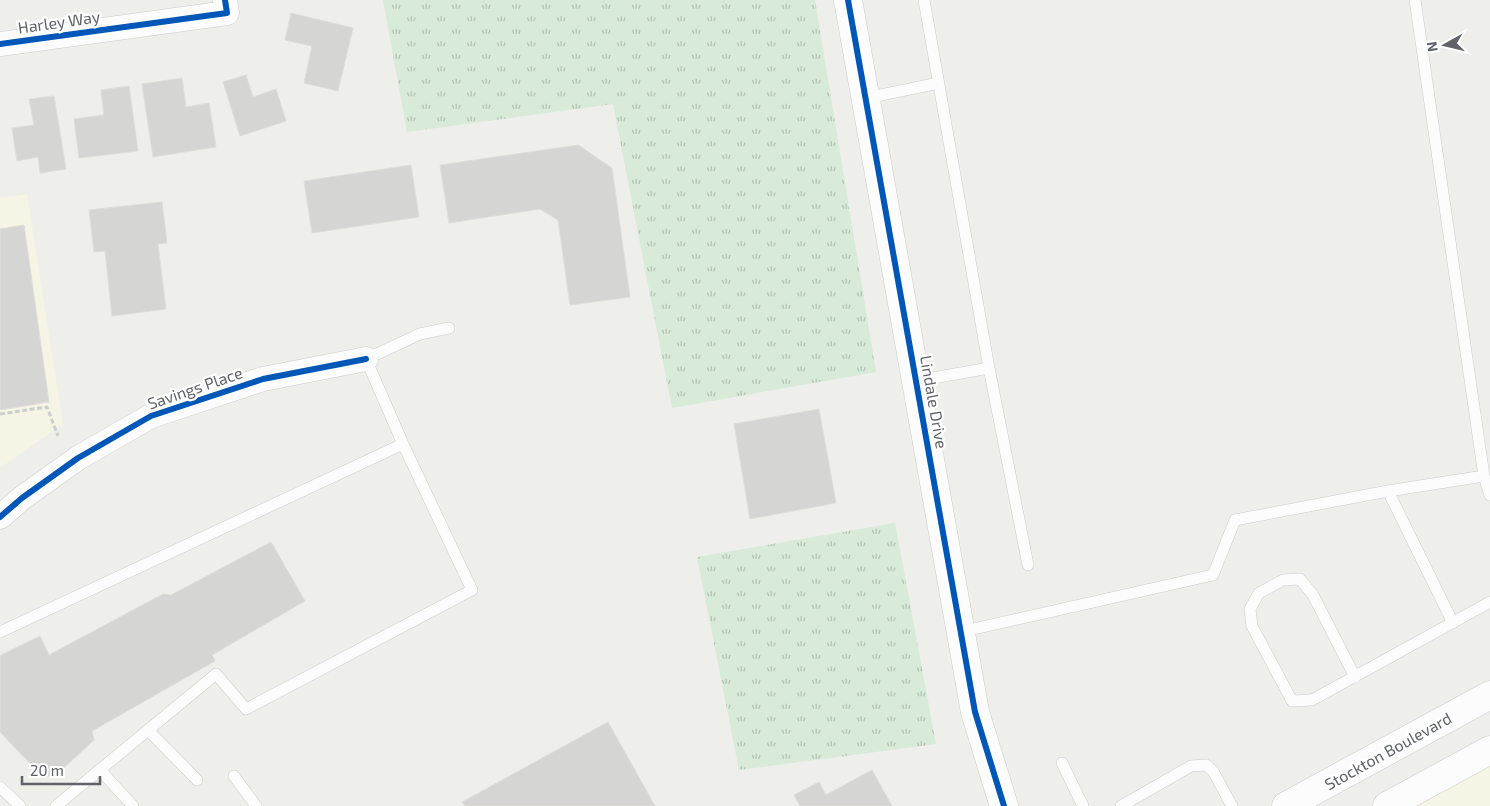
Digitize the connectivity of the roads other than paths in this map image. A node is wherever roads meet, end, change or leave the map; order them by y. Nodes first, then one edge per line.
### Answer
1 (225, 0) edge
2 (848, 0) edge
3 (924, 0) edge
4 (1415, 0) edge
5 (0, 44) edge
6 (939, 83) junction
7 (866, 98) junction
8 (449, 328) dead end
9 (366, 359) junction
10 (988, 368) junction
11 (916, 381) junction
12 (403, 444) junction
13 (1484, 476) junction
14 (1388, 491) junction
15 (1490, 494) edge
16 (0, 517) edge
17 (1028, 565) dead end
18 (1490, 602) edge
19 (1452, 623) junction
20 (0, 632) edge
21 (960, 632) junction
22 (1355, 677) junction
23 (1490, 695) edge
24 (148, 730) junction
25 (1490, 750) edge
26 (1062, 764) dead end
27 (100, 770) junction
28 (234, 776) dead end
29 (197, 780) dead end
30 (0, 787) edge
31 (20, 806) edge
32 (56, 806) edge
33 (132, 806) edge
34 (256, 806) edge
35 (1004, 806) edge
36 (1082, 806) edge
37 (1121, 806) edge
38 (1232, 806) edge
39 (1286, 806) edge
40 (1388, 806) edge

1 - 5 street, Harley Way
2 - 7 street, Lindale Drive
3 - 6 lane
4 - 13 lane
6 - 7 lane
6 - 10 lane
7 - 11 street, Lindale Drive
8 - 9 lane
9 - 12 lane
9 - 16 street, Savings Place
10 - 11 lane
10 - 17 lane
11 - 21 street, Lindale Drive
12 - 20 lane
12 - 24 lane
13 - 14 lane
13 - 15 lane
14 - 19 lane
14 - 21 lane
18 - 19 lane
19 - 22 lane
21 - 35 street, Lindale Drive
22 - 22 lane
23 - 39 street, Stockton Boulevard
24 - 27 lane
24 - 29 lane
25 - 40 street
26 - 36 lane
27 - 32 lane
27 - 33 lane
28 - 34 lane
30 - 31 lane
37 - 38 lane

